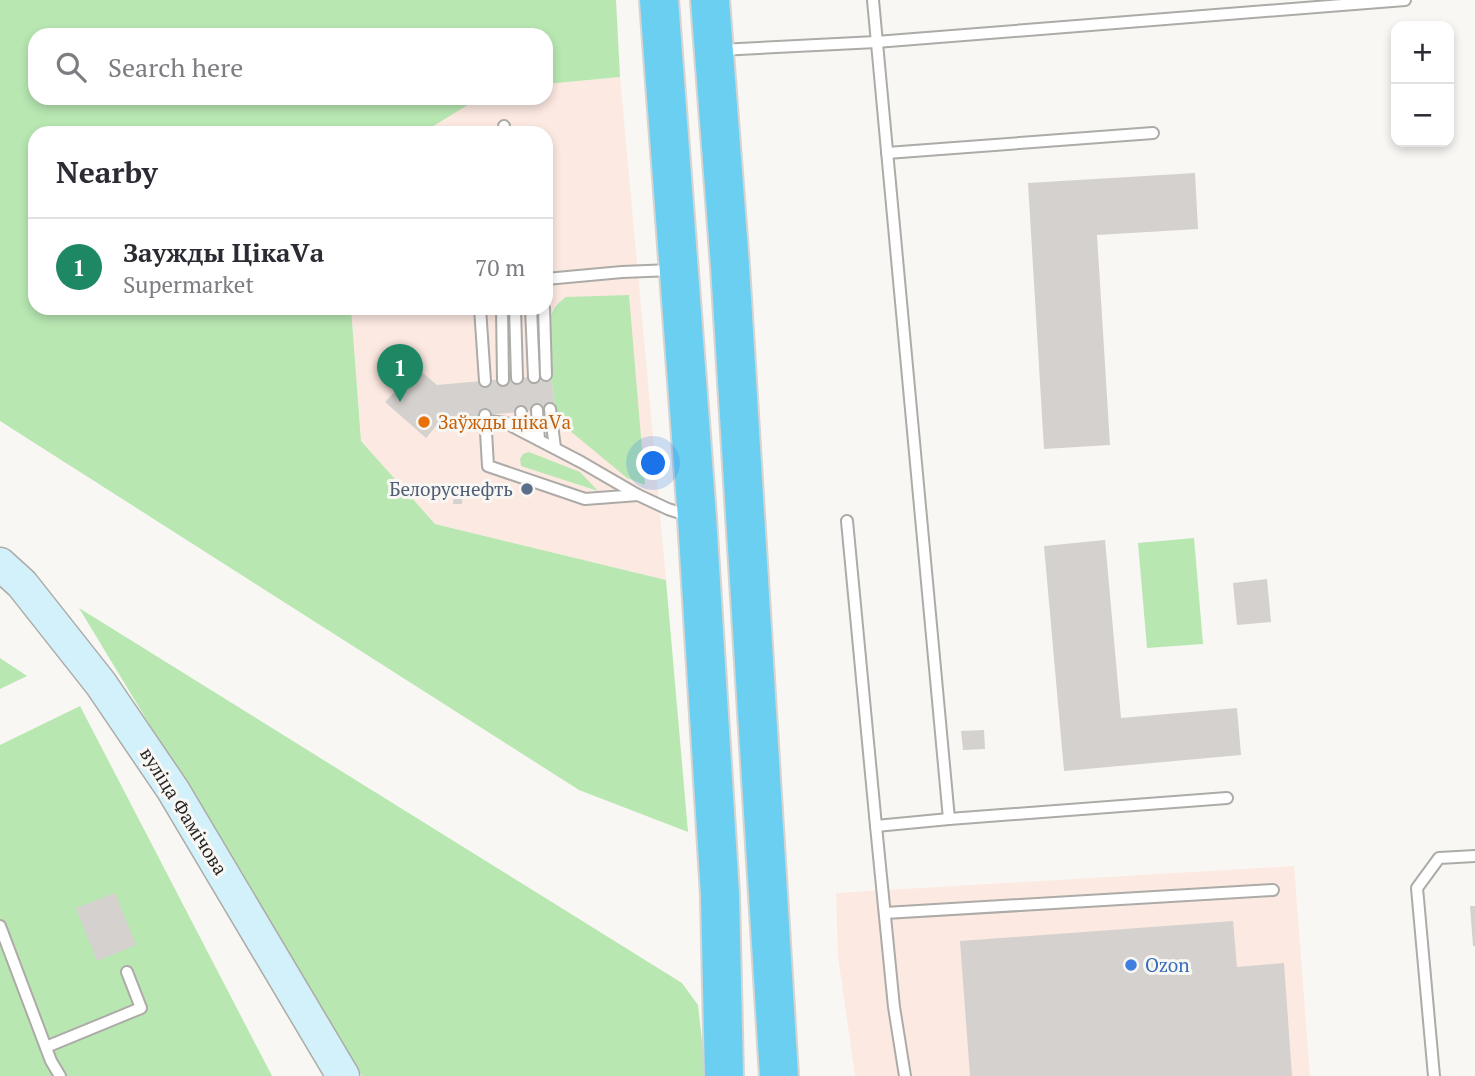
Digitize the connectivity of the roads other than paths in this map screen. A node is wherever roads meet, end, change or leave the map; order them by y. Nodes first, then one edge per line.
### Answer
1 (659, 0) edge
2 (710, 0) edge
3 (873, 0) edge
4 (1405, 0) edge
5 (876, 42) junction
6 (714, 50) junction
7 (1153, 133) dead end
8 (887, 153) junction
9 (678, 270) junction
10 (553, 278) edge
11 (480, 315) edge
12 (502, 315) edge
13 (516, 315) edge
14 (531, 315) edge
15 (544, 315) edge
16 (546, 376) dead end
17 (534, 377) dead end
18 (517, 378) dead end
19 (503, 380) dead end
20 (485, 381) dead end
21 (550, 409) dead end
22 (537, 410) dead end
23 (521, 412) dead end
24 (524, 432) junction
25 (539, 440) junction
26 (555, 448) junction
27 (638, 495) junction
28 (696, 518) junction
29 (847, 521) dead end
30 (0, 564) edge
31 (1227, 798) dead end
32 (949, 820) junction
33 (876, 826) junction
34 (1475, 856) edge
35 (1273, 890) dead end
36 (885, 913) junction
37 (0, 926) edge
38 (127, 972) dead end
39 (46, 1047) junction
40 (60, 1076) edge
41 (343, 1076) edge
42 (724, 1076) edge
43 (779, 1076) edge
44 (905, 1076) edge
45 (1434, 1076) edge

1 - 9 highway
2 - 6 highway
3 - 5 lane
4 - 5 lane
5 - 6 lane
5 - 8 lane
6 - 43 highway
7 - 8 lane
8 - 32 lane
9 - 10 lane
9 - 28 highway
11 - 20 lane
12 - 19 lane
13 - 18 lane
14 - 17 lane
15 - 16 lane
21 - 26 lane
22 - 25 lane
23 - 24 lane
24 - 25 lane
24 - 27 lane
25 - 26 lane
26 - 27 lane
27 - 28 lane
28 - 42 highway
29 - 33 lane
30 - 41 main road, вуліца Фамічова
31 - 32 lane
32 - 33 lane
33 - 36 lane
34 - 45 lane
35 - 36 lane
36 - 44 lane
37 - 39 lane
38 - 39 lane
39 - 40 lane

